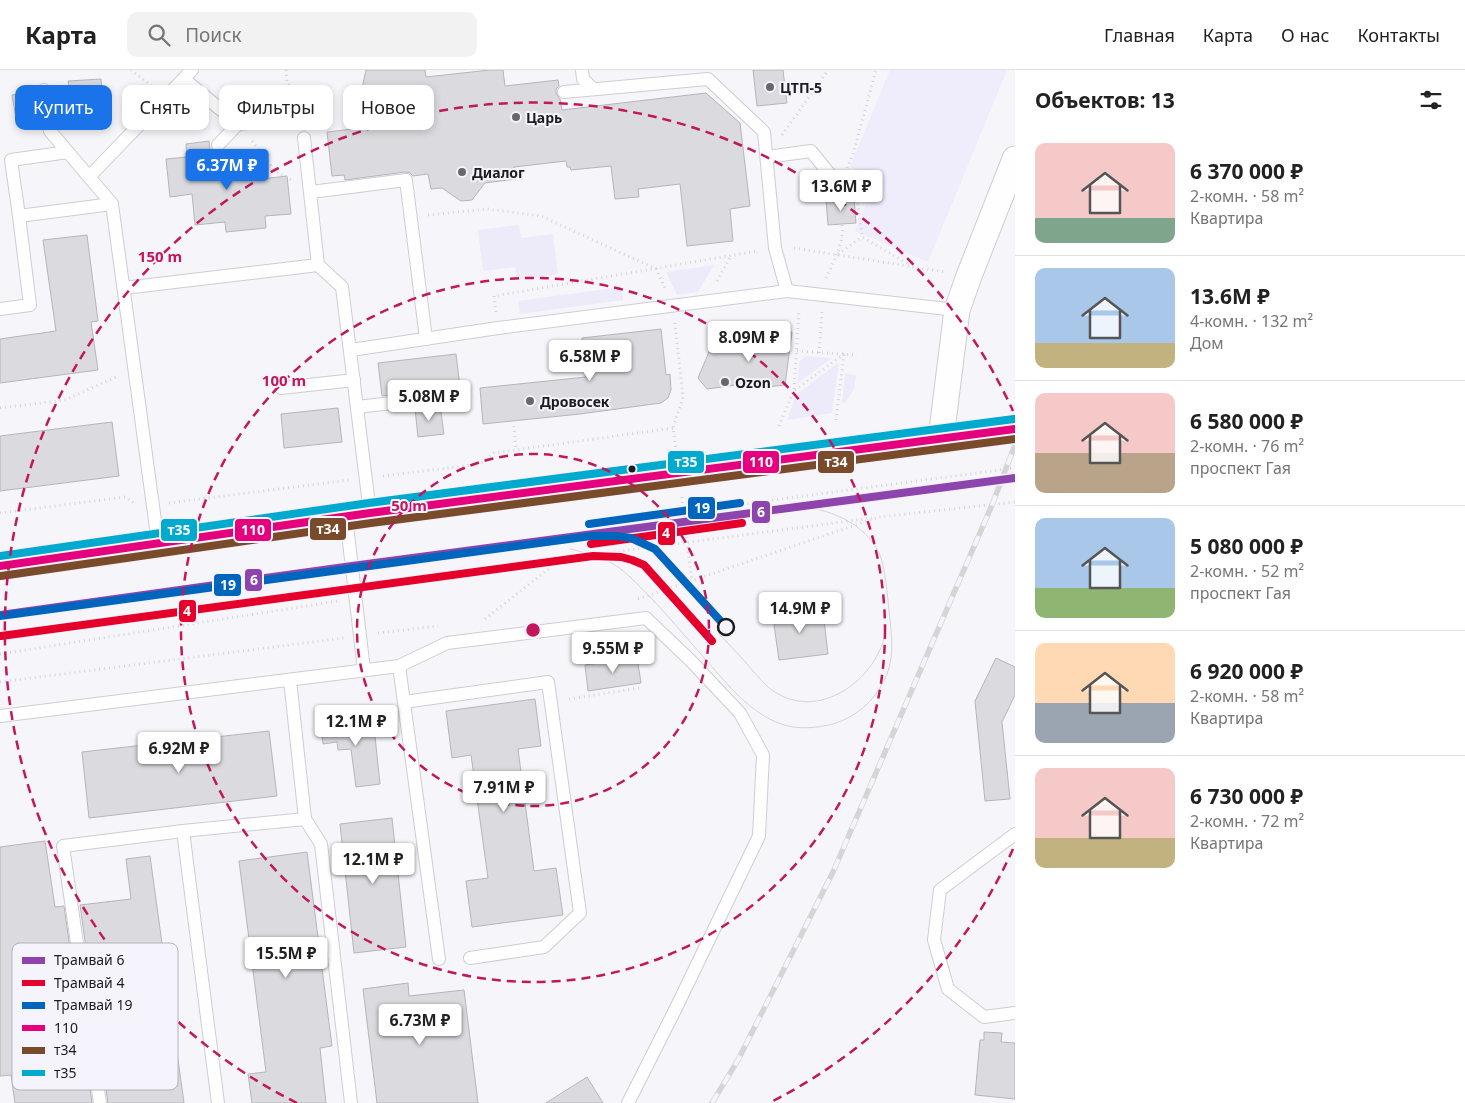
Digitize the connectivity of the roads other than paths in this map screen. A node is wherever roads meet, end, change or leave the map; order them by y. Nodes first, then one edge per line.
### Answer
1 (582, 70) edge
2 (188, 74) edge
3 (593, 89) junction
4 (564, 92) dead end
5 (219, 105) edge
6 (50, 130) edge
7 (232, 130) edge
8 (304, 138) dead end
9 (218, 145) dead end
10 (68, 152) junction
11 (767, 157) junction
12 (1015, 159) edge
13 (89, 177) junction
14 (840, 187) road end
15 (311, 192) junction
16 (112, 204) junction
17 (19, 216) junction
18 (318, 265) junction
19 (124, 288) junction
20 (787, 291) junction
21 (0, 309) edge
22 (957, 310) junction
23 (426, 339) junction
24 (351, 350) junction
25 (354, 380) junction
26 (281, 388) dead end
27 (463, 394) dead end
28 (357, 407) junction
29 (1015, 429) edge
30 (940, 438) junction
31 (358, 515) junction
32 (158, 543) junction
33 (0, 566) edge
34 (399, 666) junction
35 (364, 670) junction
36 (290, 680) junction
37 (404, 702) junction
38 (0, 716) edge
39 (305, 819) junction
40 (183, 831) junction
41 (1015, 834) edge
42 (77, 943) edge
43 (470, 958) dead end
44 (439, 959) dead end
45 (1015, 1013) edge
46 (98, 1090) edge
47 (100, 1103) edge
48 (218, 1103) edge
49 (351, 1103) edge
50 (628, 1103) edge

1 - 3 lane
2 - 5 lane
2 - 13 lane
3 - 4 lane
3 - 11 lane
6 - 10 lane
7 - 9 lane
8 - 15 lane
10 - 13 lane
10 - 17 lane
11 - 14 lane
11 - 20 lane
12 - 22 street
13 - 16 lane
15 - 18 lane
15 - 23 lane
16 - 17 lane
16 - 19 lane
17 - 21 lane
18 - 19 lane
18 - 24 lane
19 - 32 lane
20 - 22 lane
20 - 23 lane
22 - 30 street
23 - 24 lane
24 - 25 lane
25 - 26 lane
25 - 28 lane
27 - 28 lane
28 - 31 lane
29 - 30 main road
30 - 31 main road
31 - 32 main road
31 - 35 lane
32 - 33 main road
34 - 35 lane
34 - 37 lane
34 - 50 lane
35 - 36 lane
36 - 38 lane
36 - 39 lane
37 - 43 lane
37 - 44 lane
39 - 40 lane
39 - 49 lane
40 - 42 lane
40 - 48 lane
41 - 45 lane
46 - 47 lane

